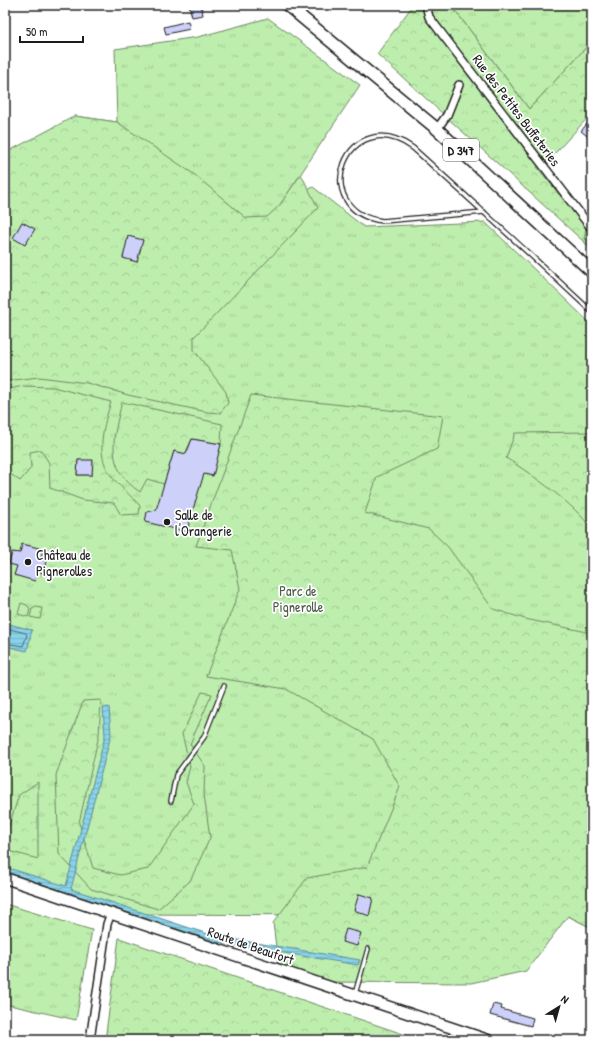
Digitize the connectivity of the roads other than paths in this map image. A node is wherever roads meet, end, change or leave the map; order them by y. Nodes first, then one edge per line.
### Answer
1 (287, 5) edge
2 (426, 5) edge
3 (459, 85) dead end
4 (437, 129) junction
5 (484, 212) junction
6 (592, 229) edge
7 (592, 272) edge
8 (592, 312) edge
9 (224, 686) dead end
10 (171, 801) dead end
11 (5, 878) edge
12 (111, 913) junction
13 (368, 949) dead end
14 (355, 995) junction
15 (90, 1040) edge
16 (488, 1040) edge

1 - 4 main road, D 347
2 - 6 street, Rue des Petites Buffeteries
3 - 4 street
4 - 7 main road, D 347
5 - 5 lane
5 - 8 lane
9 - 10 lane
11 - 12 street, Route de Beaufort
12 - 14 street, Route de Beaufort
12 - 15 street
13 - 14 lane
14 - 16 street, Route de Beaufort

